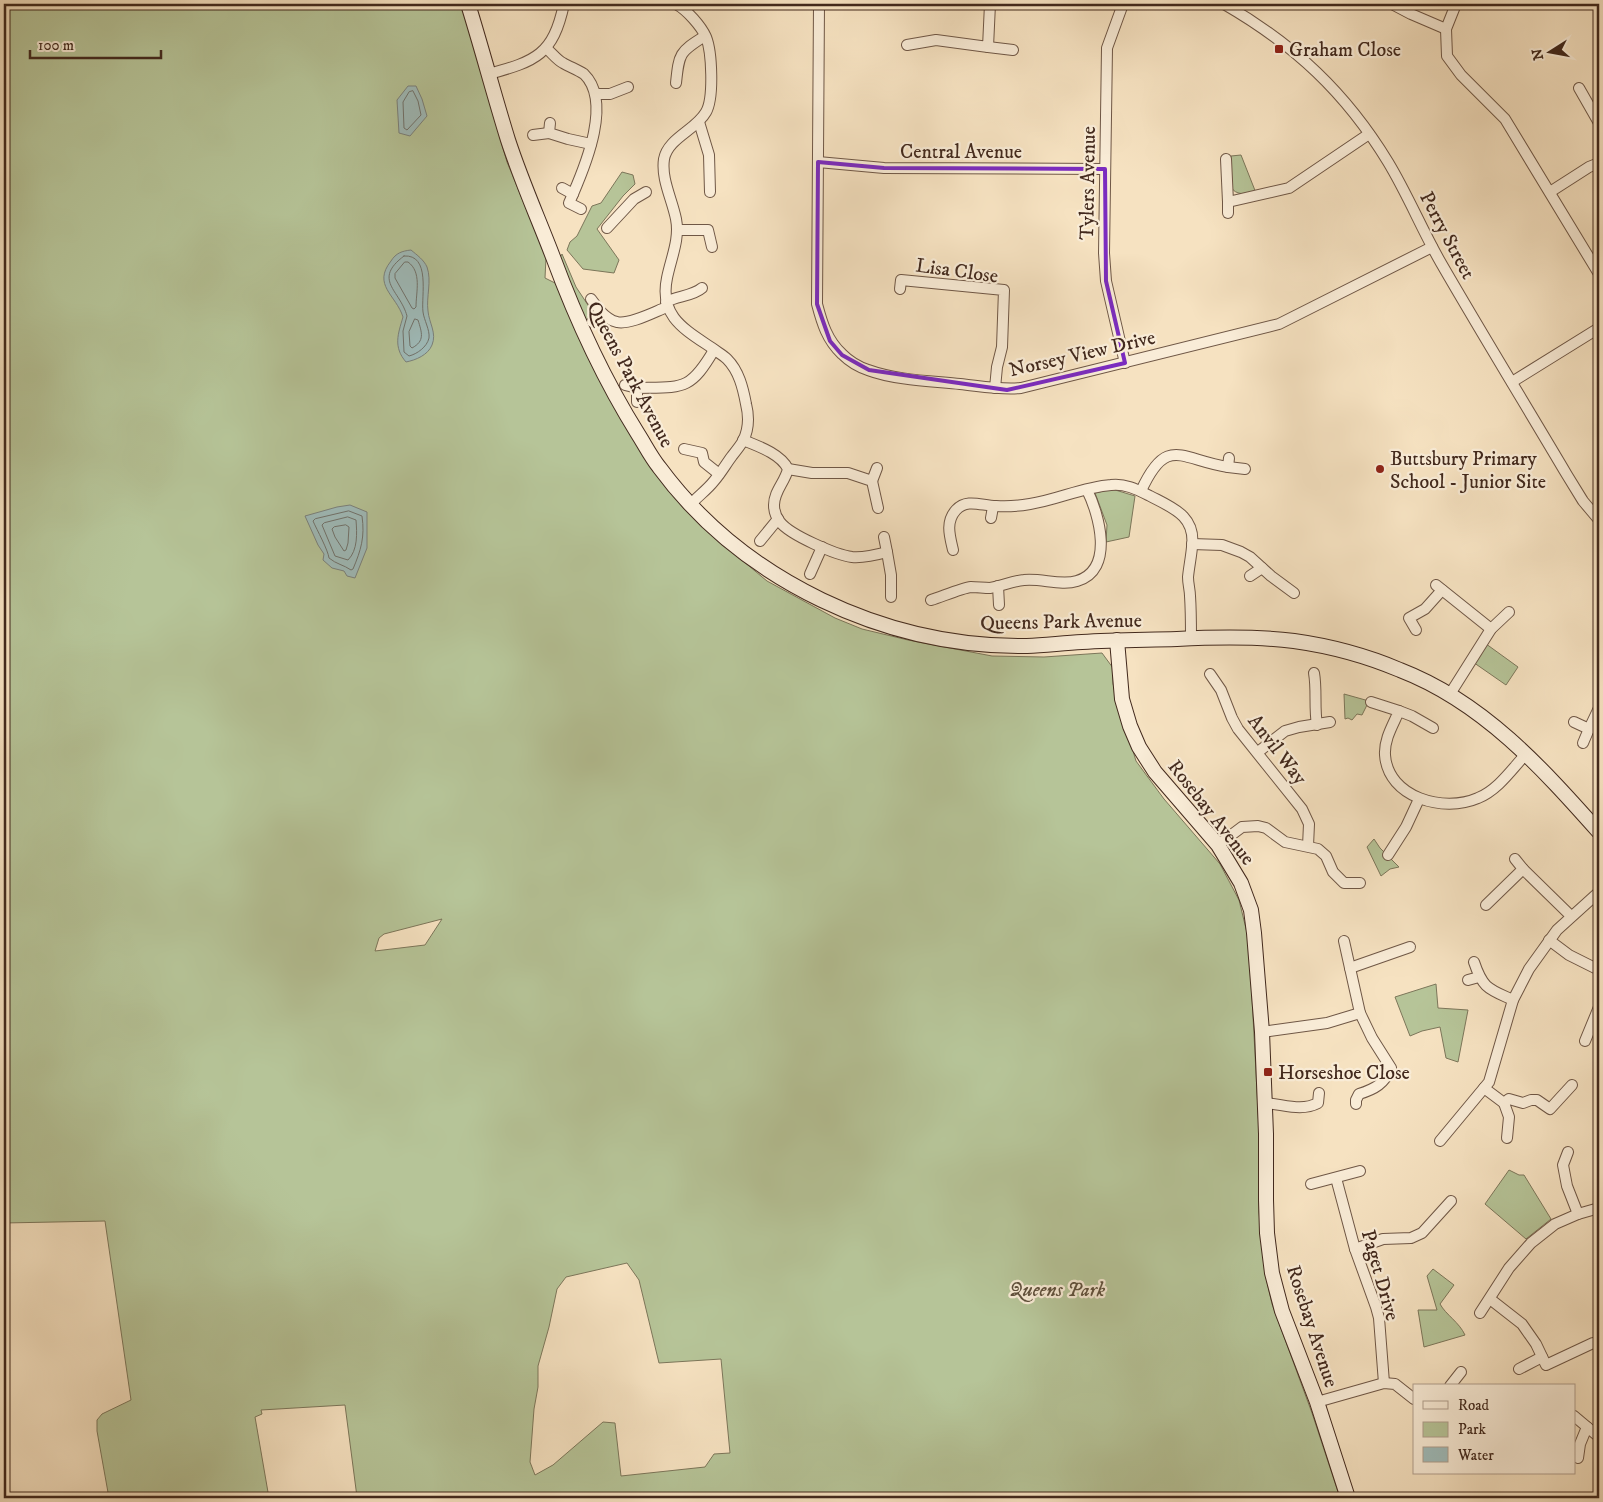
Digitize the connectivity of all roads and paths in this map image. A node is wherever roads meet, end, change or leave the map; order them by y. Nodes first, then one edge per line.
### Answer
1 (468, 4) edge
2 (564, 4) edge
3 (676, 4) edge
4 (819, 4) edge
5 (990, 4) edge
6 (1122, 4) edge
7 (1224, 4) edge
8 (1392, 4) edge
9 (1456, 4) edge
10 (1446, 29) junction
11 (705, 36) junction
12 (907, 45) dead end
13 (988, 47) junction
14 (546, 48) junction
15 (1013, 50) dead end
16 (489, 74) junction
17 (676, 83) dead end
18 (628, 87) dead end
19 (1579, 88) dead end
20 (596, 94) junction
21 (699, 122) junction
22 (1599, 123) edge
23 (1369, 134) junction
24 (533, 135) dead end
25 (591, 144) junction
26 (1226, 159) dead end
27 (818, 162) junction
28 (1599, 163) edge
29 (1105, 169) junction
30 (562, 188) dead end
31 (646, 192) dead end
32 (710, 192) dead end
33 (1550, 192) junction
34 (573, 194) junction
35 (581, 209) dead end
36 (607, 228) dead end
37 (677, 230) junction
38 (712, 247) dead end
39 (1432, 247) junction
40 (1599, 274) edge
41 (901, 280) dead end
42 (702, 288) dead end
43 (591, 299) dead end
44 (667, 305) junction
45 (600, 311) junction
46 (592, 322) dead end
47 (1599, 328) edge
48 (714, 350) junction
49 (1125, 363) junction
50 (1512, 382) junction
51 (625, 385) dead end
52 (637, 388) junction
53 (995, 388) junction
54 (637, 402) dead end
55 (743, 440) junction
56 (684, 449) dead end
57 (877, 468) dead end
58 (1245, 468) dead end
59 (788, 469) junction
60 (719, 474) junction
61 (872, 482) junction
62 (1087, 490) junction
63 (1141, 491) junction
64 (690, 504) junction
65 (993, 506) junction
66 (878, 508) dead end
67 (778, 518) junction
68 (992, 518) dead end
69 (1599, 520) edge
70 (884, 537) dead end
71 (760, 541) dead end
72 (1192, 544) junction
73 (822, 547) junction
74 (953, 550) dead end
75 (886, 552) junction
76 (1262, 568) junction
77 (810, 574) dead end
78 (1250, 576) dead end
79 (998, 586) junction
80 (1294, 593) dead end
81 (891, 597) dead end
82 (931, 600) dead end
83 (1000, 605) dead end
84 (1509, 612) dead end
85 (1490, 629) junction
86 (1416, 630) dead end
87 (1191, 638) junction
88 (1117, 640) junction
89 (1314, 673) dead end
90 (1210, 674) dead end
91 (1450, 694) junction
92 (1372, 702) dead end
93 (1599, 708) edge
94 (1399, 712) junction
95 (1330, 722) dead end
96 (1574, 722) dead end
97 (1317, 725) junction
98 (1433, 728) dead end
99 (1588, 729) junction
100 (1583, 743) dead end
101 (1258, 752) junction
102 (1526, 754) junction
103 (1419, 799) junction
104 (1599, 832) edge
105 (1218, 845) junction
106 (1308, 846) junction
107 (1388, 855) dead end
108 (1515, 859) dead end
109 (1522, 868) junction
110 (1360, 883) dead end
111 (1599, 892) edge
112 (1486, 905) dead end
113 (1571, 916) junction
114 (1549, 940) junction
115 (1344, 941) dead end
116 (1410, 947) dead end
117 (1474, 962) dead end
118 (1350, 968) junction
119 (1599, 970) edge
120 (1479, 977) junction
121 (1468, 980) dead end
122 (1513, 1000) junction
123 (1599, 1007) edge
124 (1360, 1013) junction
125 (1262, 1032) junction
126 (1586, 1041) dead end
127 (1572, 1085) dead end
128 (1484, 1088) junction
129 (1319, 1093) dead end
130 (1265, 1103) junction
131 (1356, 1104) dead end
132 (1504, 1104) junction
133 (1507, 1138) dead end
134 (1440, 1141) dead end
135 (1568, 1152) dead end
136 (1360, 1171) dead end
137 (1336, 1178) junction
138 (1311, 1184) dead end
139 (1451, 1201) dead end
140 (1599, 1208) edge
141 (1578, 1214) junction
142 (1355, 1248) junction
143 (1490, 1299) junction
144 (1480, 1313) dead end
145 (1593, 1344) dead end
146 (1542, 1357) junction
147 (1520, 1370) dead end
148 (1461, 1372) dead end
149 (1384, 1383) junction
150 (1452, 1384) edge
151 (1413, 1398) edge
152 (1317, 1402) junction
153 (1576, 1418) edge
154 (1588, 1427) junction
155 (1599, 1437) edge
156 (1578, 1458) dead end
157 (1348, 1498) edge

1 - 16 street, Queens Park Avenue
2 - 14 street
3 - 11 street
4 - 27 street, Norsey View Drive
5 - 13 street
6 - 29 street, Tylers Avenue
7 - 23 street, Perry Street
8 - 10 street
9 - 10 street
10 - 33 street
11 - 17 street
11 - 21 street
12 - 13 street
13 - 15 street
14 - 16 street
14 - 20 street
16 - 64 street, Queens Park Avenue
18 - 20 street
19 - 22 street
20 - 25 street
21 - 32 street
21 - 37 street
23 - 26 street
23 - 39 street, Perry Street
24 - 25 street
25 - 34 street
27 - 29 street, Central Avenue
27 - 53 street, Norsey View Drive
28 - 33 street
29 - 49 street, Tylers Avenue
30 - 34 street
31 - 36 street
33 - 40 street
34 - 35 street
37 - 38 street
37 - 44 street
39 - 49 street, Norsey View Drive
39 - 50 street, Perry Street
41 - 53 street, Lisa Close
42 - 44 street
43 - 45 street
44 - 45 street
44 - 48 street
45 - 46 street
47 - 50 street
48 - 52 street
48 - 55 street
49 - 53 street, Norsey View Drive
50 - 69 street, Perry Street
51 - 52 street
52 - 54 street
55 - 59 street
55 - 60 street
56 - 60 street
57 - 61 street
58 - 63 street
59 - 61 street
59 - 67 street
60 - 64 street
61 - 66 street
62 - 63 street
62 - 65 street
62 - 79 street
63 - 72 street
64 - 88 street, Queens Park Avenue
65 - 68 street
65 - 74 street
67 - 71 street
67 - 73 street
70 - 75 street
72 - 76 street
72 - 87 street
73 - 75 street
73 - 77 street
75 - 81 street
76 - 78 street
76 - 80 street
79 - 82 street
79 - 83 street
84 - 85 street
85 - 86 street
85 - 91 street
87 - 88 street, Queens Park Avenue
87 - 91 street, Queens Park Avenue
88 - 105 street, Rosebay Avenue
89 - 97 street
90 - 101 street, Anvil Way
91 - 102 street, Queens Park Avenue
92 - 94 street
93 - 99 street
94 - 98 street
94 - 103 street
95 - 97 street
96 - 99 street
97 - 101 street
99 - 100 street
101 - 106 street, Anvil Way
102 - 103 street
102 - 104 street, Queens Park Avenue
103 - 107 street
105 - 106 street
105 - 125 street, Rosebay Avenue
106 - 110 street
108 - 109 street
109 - 112 street
109 - 113 street
111 - 113 street
113 - 114 street
114 - 119 street
114 - 122 street
115 - 118 street
116 - 118 street
117 - 120 street
118 - 124 street
120 - 121 street
120 - 122 street
122 - 128 street
123 - 126 street
124 - 125 street
124 - 131 street
125 - 130 street, Rosebay Avenue
127 - 132 street
128 - 132 street
128 - 134 street
129 - 130 street
130 - 152 street, Rosebay Avenue
132 - 133 street
135 - 141 street
136 - 137 street
137 - 138 street
137 - 142 street, Paget Drive
139 - 142 street
140 - 141 street
141 - 143 street
142 - 149 street, Paget Drive
143 - 144 street
143 - 146 street
145 - 146 street
146 - 147 street
148 - 150 street
149 - 151 street
149 - 152 street
152 - 157 street, Rosebay Avenue
153 - 154 street
154 - 155 street
154 - 156 street

